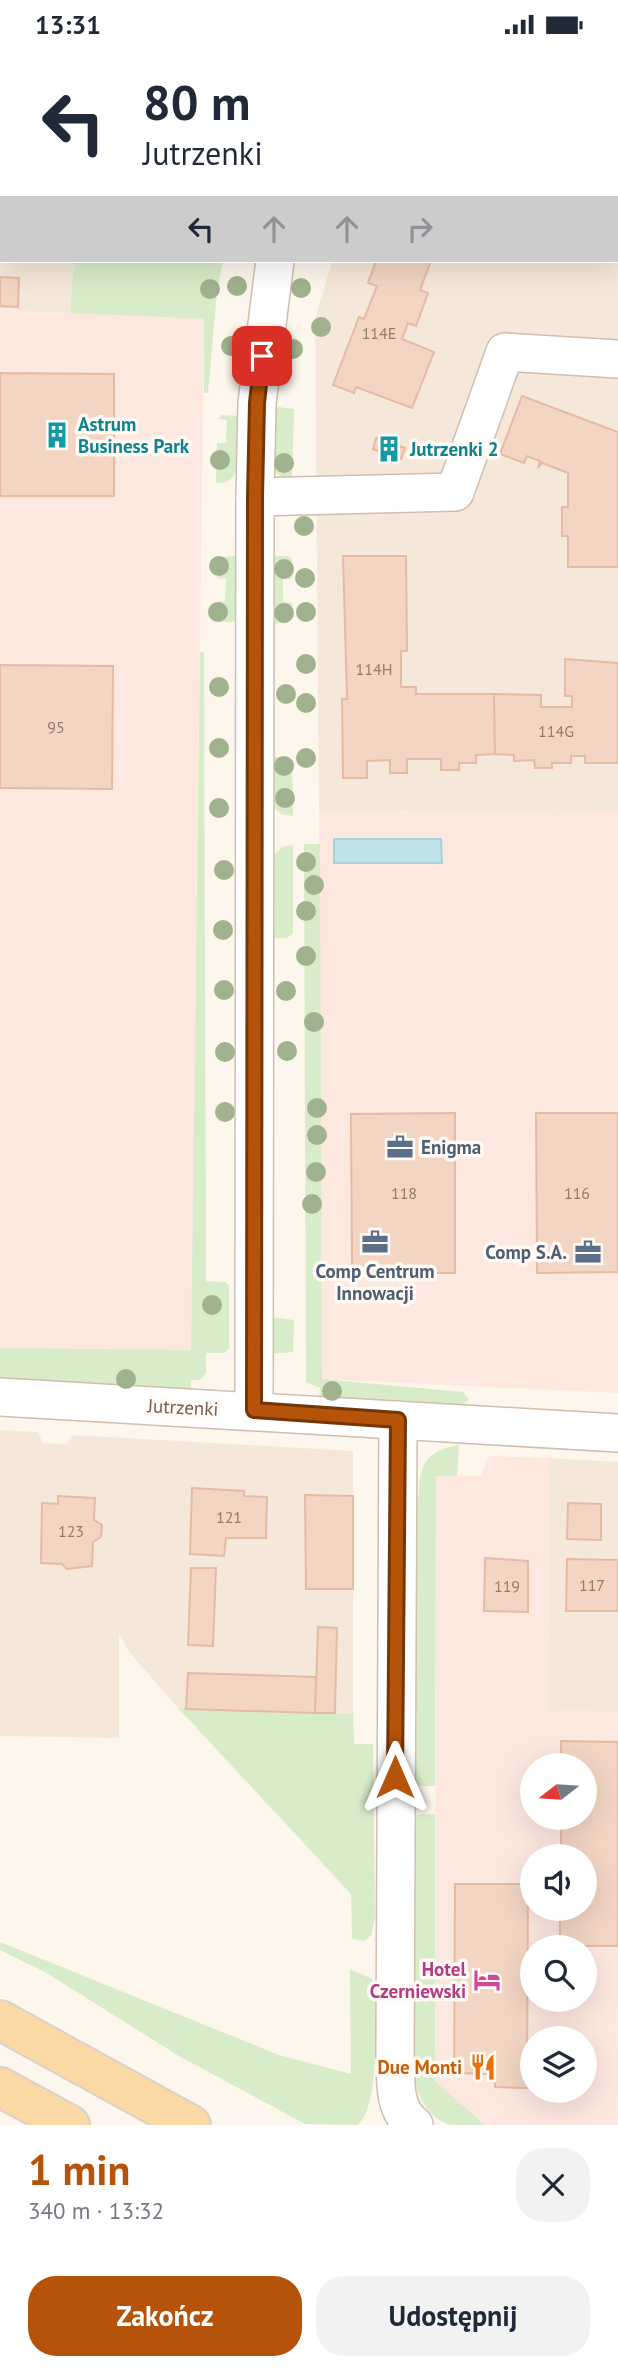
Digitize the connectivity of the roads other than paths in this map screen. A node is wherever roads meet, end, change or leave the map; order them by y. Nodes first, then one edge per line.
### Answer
1 (275, 263) edge
2 (618, 359) edge
3 (255, 496) junction
4 (0, 1397) edge
5 (254, 1410) junction
6 (398, 1420) junction
7 (618, 1433) edge
8 (0, 2020) edge
9 (0, 2087) edge
10 (405, 2122) edge
11 (70, 2125) edge
12 (191, 2125) edge

1 - 3 street
2 - 3 street
3 - 5 street
4 - 5 street, Jutrzenki
5 - 6 street, Jutrzenki
6 - 7 street, Jutrzenki
6 - 10 street
8 - 12 main road
9 - 11 main road

